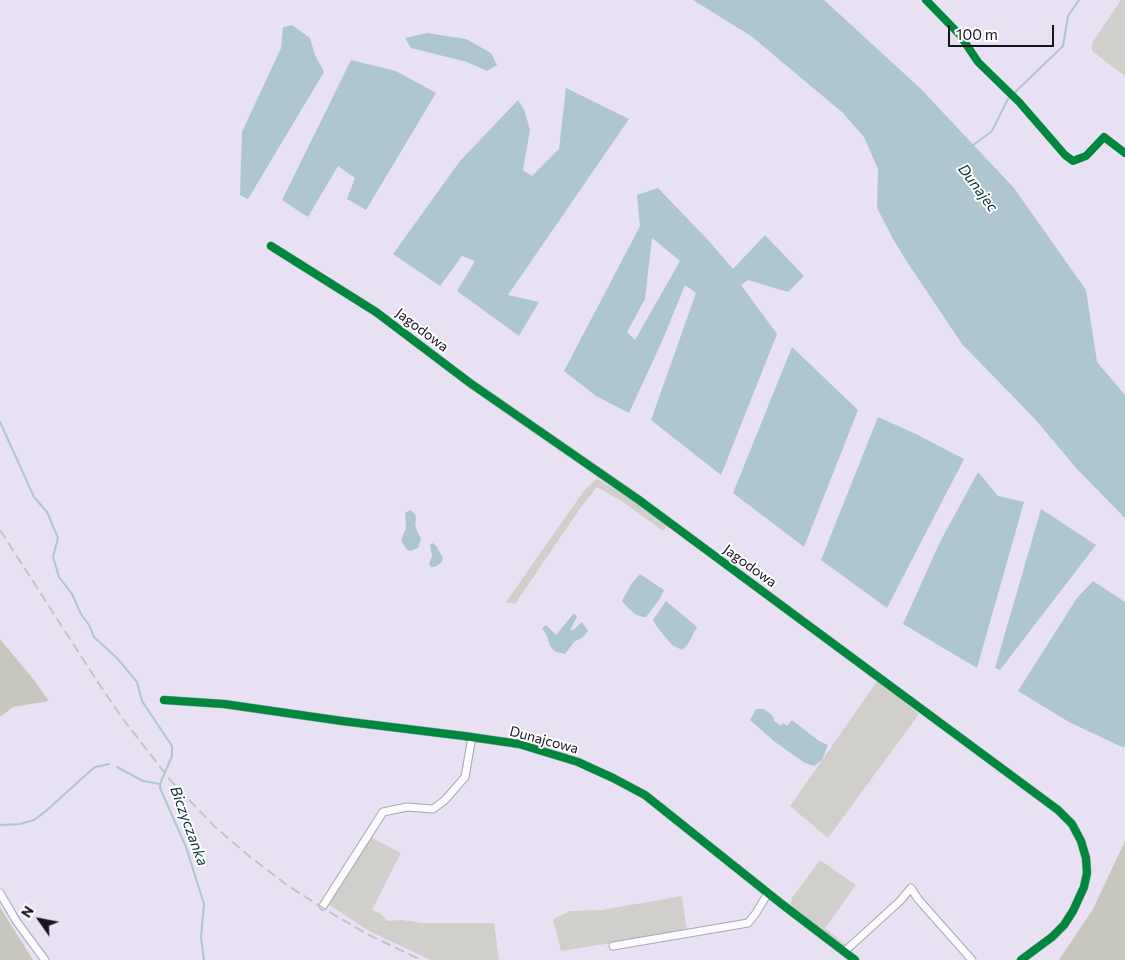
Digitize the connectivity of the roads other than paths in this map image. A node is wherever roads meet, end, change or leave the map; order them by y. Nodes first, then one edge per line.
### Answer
1 (271, 246) dead end
2 (164, 700) dead end
3 (472, 737) junction
4 (0, 893) edge
5 (768, 893) junction
6 (323, 906) dead end
7 (613, 946) dead end
8 (844, 952) junction
9 (45, 960) edge
10 (855, 960) edge
11 (972, 960) edge
12 (1021, 960) edge

1 - 12 street, Jagodowa
2 - 3 street, Dunajcowa
3 - 5 street, Dunajcowa
3 - 6 street
4 - 9 street
5 - 7 street
5 - 8 street, Dunajcowa
8 - 10 street, Dunajcowa
8 - 11 street

